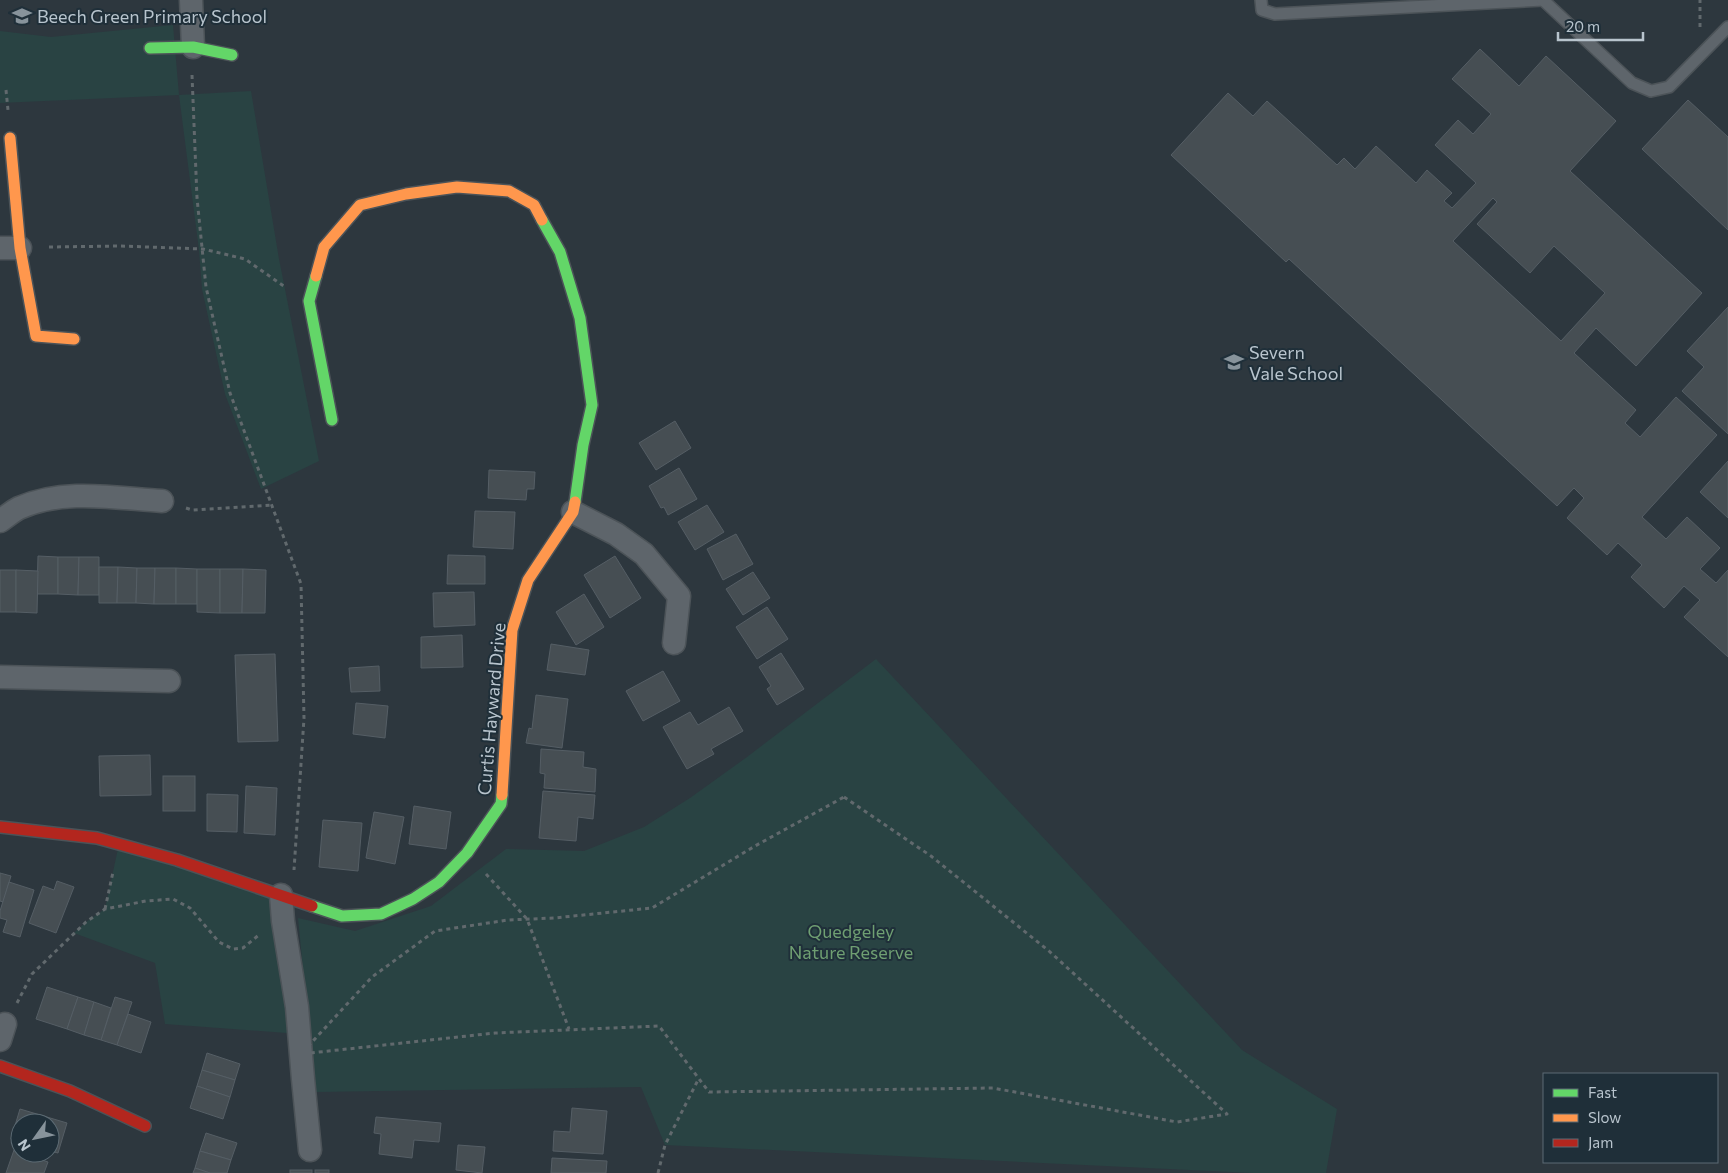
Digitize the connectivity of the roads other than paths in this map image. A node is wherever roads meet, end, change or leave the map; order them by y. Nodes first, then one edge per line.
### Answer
1 (191, 0) edge
2 (1260, 0) edge
3 (1543, 0) edge
4 (1493, 2) edge
5 (1728, 26) edge
6 (193, 47) junction
7 (150, 48) dead end
8 (232, 55) dead end
9 (10, 138) dead end
10 (10, 248) edge
11 (74, 339) dead end
12 (332, 420) dead end
13 (162, 501) road end
14 (573, 512) junction
15 (0, 521) edge
16 (674, 643) dead end
17 (0, 677) edge
18 (169, 682) dead end
19 (0, 827) edge
20 (281, 895) junction
21 (0, 1066) edge
22 (145, 1126) dead end
23 (310, 1150) dead end

1 - 6 street
2 - 4 lane
3 - 4 lane
3 - 5 lane
6 - 7 street
6 - 8 street
9 - 10 street
10 - 11 street
12 - 14 street, Curtis Hayward Drive
13 - 15 street
14 - 16 street
14 - 20 street, Curtis Hayward Drive
17 - 18 street
19 - 20 street, Curtis Hayward Drive
20 - 23 street
21 - 22 street

